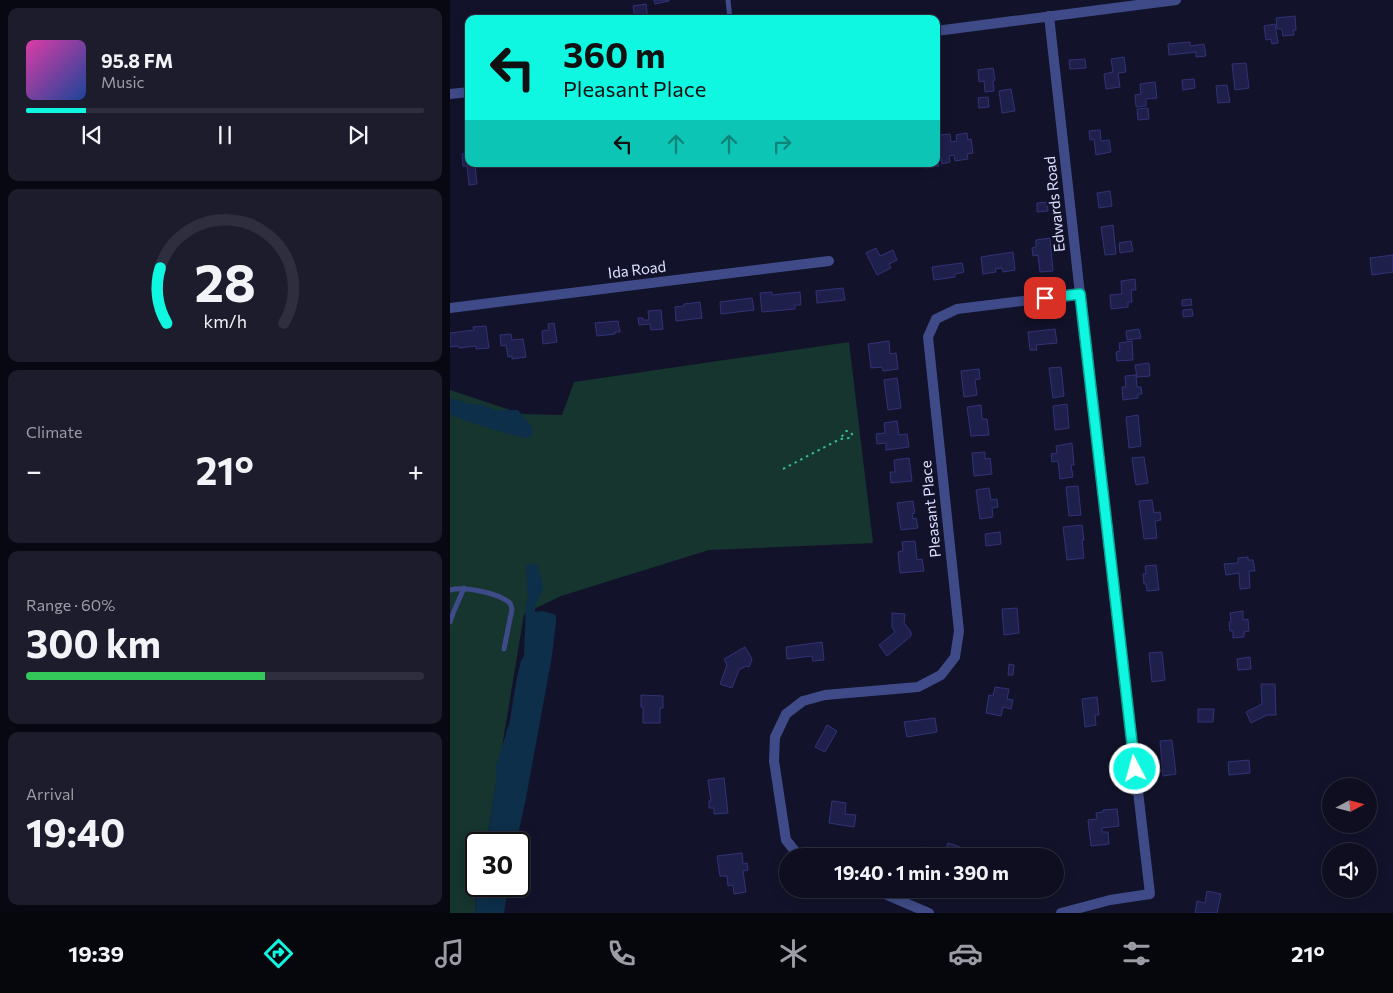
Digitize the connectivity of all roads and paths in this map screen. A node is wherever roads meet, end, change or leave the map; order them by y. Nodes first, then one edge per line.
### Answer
1 (728, 0) edge
2 (1176, 0) edge
3 (730, 15) edge
4 (1049, 16) junction
5 (940, 30) edge
6 (465, 92) edge
7 (450, 94) edge
8 (829, 261) dead end
9 (1080, 294) junction
10 (450, 308) edge
11 (840, 439) junction
12 (784, 469) dead end
13 (464, 588) junction
14 (450, 590) edge
15 (450, 622) edge
16 (504, 650) dead end
17 (792, 848) edge
18 (894, 898) edge
19 (929, 913) edge
20 (1061, 913) edge

1 - 3 lane
2 - 4 street
4 - 5 street
4 - 9 street, Edwards Road
6 - 7 street
8 - 10 street, Ida Road
9 - 17 street, Pleasant Place
9 - 20 street, Edwards Road
11 - 11 path
11 - 12 path
13 - 14 lane
13 - 15 lane
13 - 16 lane
18 - 19 street

